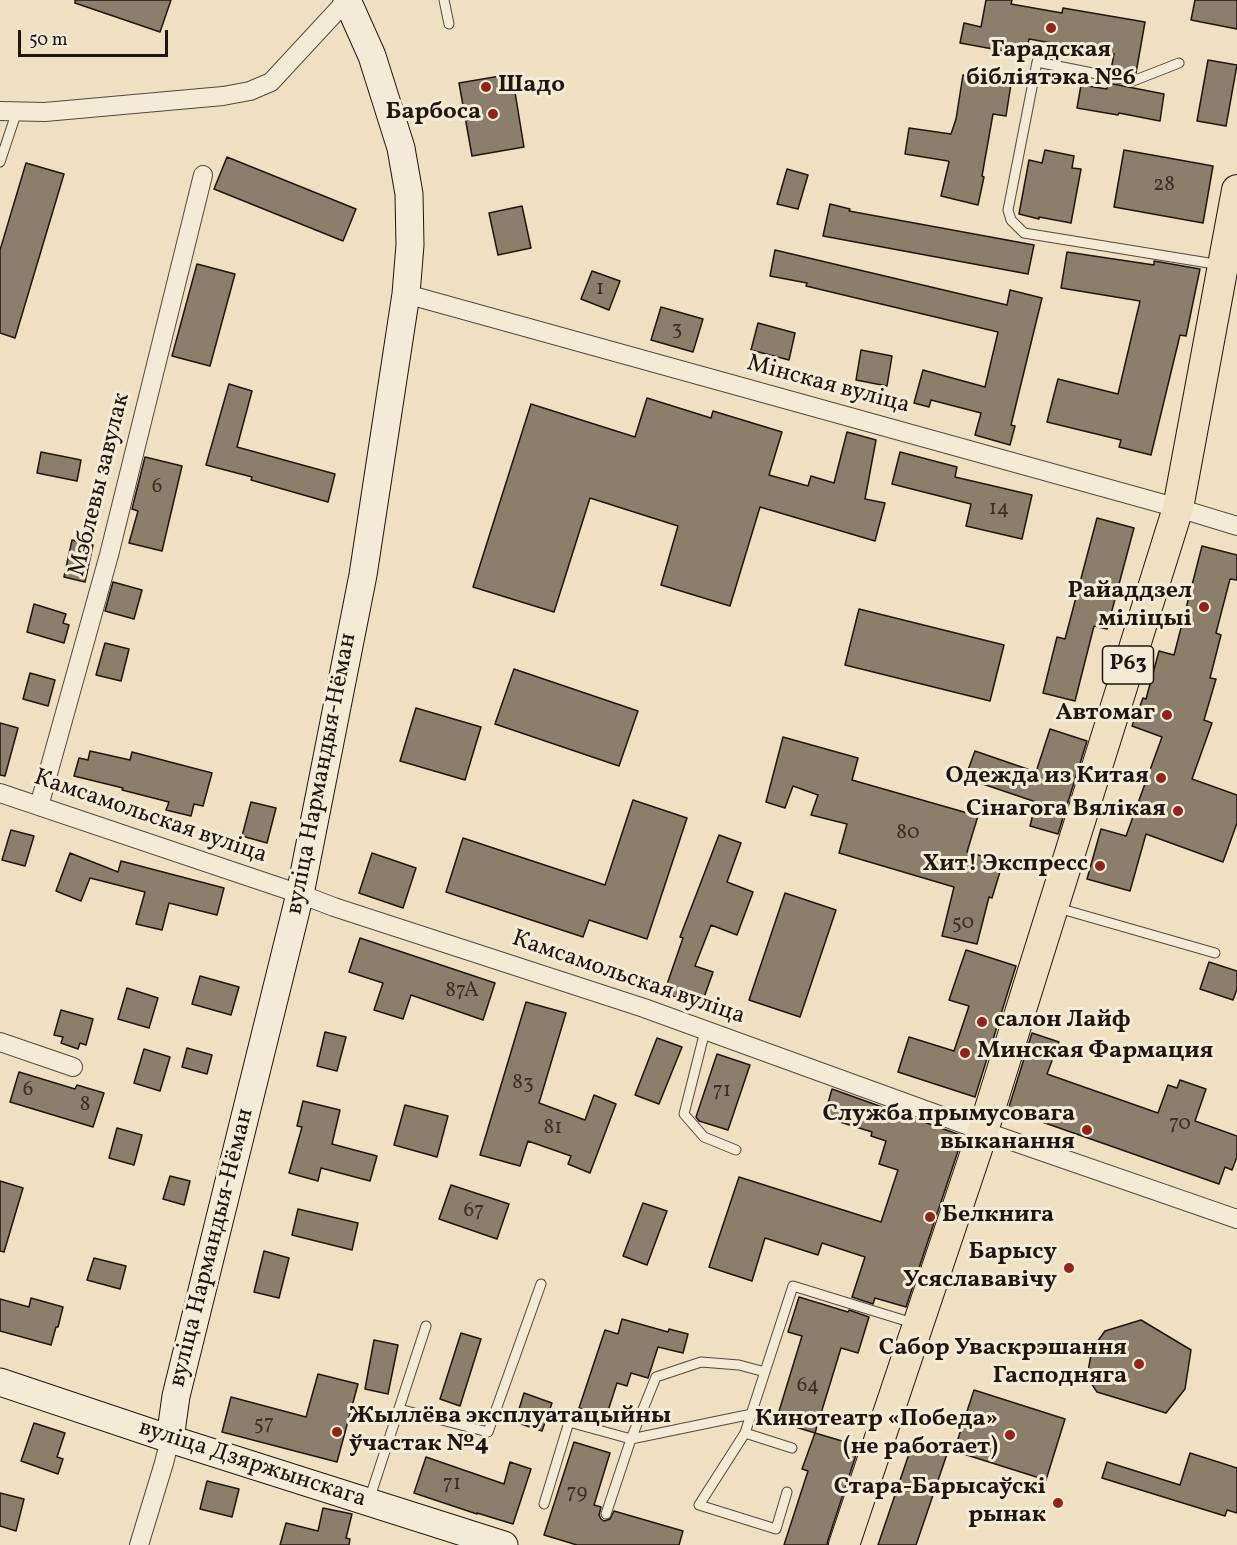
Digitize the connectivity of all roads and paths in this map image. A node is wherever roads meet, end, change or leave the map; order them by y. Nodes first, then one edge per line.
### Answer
1 (347, 0) edge
2 (444, 0) edge
3 (449, 24) dead end
4 (1179, 63) dead end
5 (9, 111) edge
6 (0, 162) edge
7 (203, 175) dead end
8 (1237, 190) edge
9 (1223, 266) junction
10 (406, 294) junction
11 (1178, 508) junction
12 (1237, 526) edge
13 (0, 793) edge
14 (39, 806) junction
15 (300, 894) junction
16 (1053, 906) junction
17 (1215, 953) dead end
18 (705, 1031) junction
19 (0, 1042) edge
20 (73, 1067) dead end
21 (983, 1131) junction
22 (736, 1150) dead end
23 (1237, 1219) edge
24 (541, 1284) dead end
25 (918, 1324) junction
26 (426, 1326) dead end
27 (765, 1372) junction
28 (0, 1382) edge
29 (399, 1409) junction
30 (752, 1414) junction
31 (746, 1433) junction
32 (170, 1439) junction
33 (631, 1439) junction
34 (792, 1448) dead end
35 (786, 1492) dead end
36 (368, 1502) junction
37 (544, 1504) dead end
38 (606, 1514) dead end
39 (139, 1545) edge
40 (504, 1545) edge
41 (844, 1545) edge

1 - 5 street
1 - 10 street, вуліца Нармандыя-Нёман
2 - 3 lane
4 - 9 lane
5 - 6 lane
7 - 14 street, Мэблевы завулак
8 - 9 main road, Р63
9 - 11 main road, Р63
10 - 11 street, Мінская вуліца
10 - 15 street, вуліца Нармандыя-Нёман
11 - 12 street, Мінская вуліца
11 - 16 main road, Р63
13 - 14 street, Камсамольская вуліца
14 - 15 street, Камсамольская вуліца
15 - 18 street, Камсамольская вуліца
15 - 32 street, вуліца Нармандыя-Нёман
16 - 17 lane
16 - 21 main road, Р63
18 - 21 street, Камсамольская вуліца
18 - 22 lane
19 - 20 street
21 - 23 street, Камсамольская вуліца
21 - 25 main road, Р63
24 - 29 lane
25 - 27 lane
25 - 41 main road, Р63
26 - 29 lane
27 - 30 lane
27 - 33 lane
28 - 32 street, вуліца Дзяржынскага
29 - 36 lane
30 - 31 lane
30 - 33 lane
31 - 34 lane
31 - 35 lane
32 - 36 street, вуліца Дзяржынскага
32 - 39 street, вуліца Нармандыя-Нёман
33 - 37 lane
33 - 38 lane
36 - 40 street, вуліца Дзяржынскага

